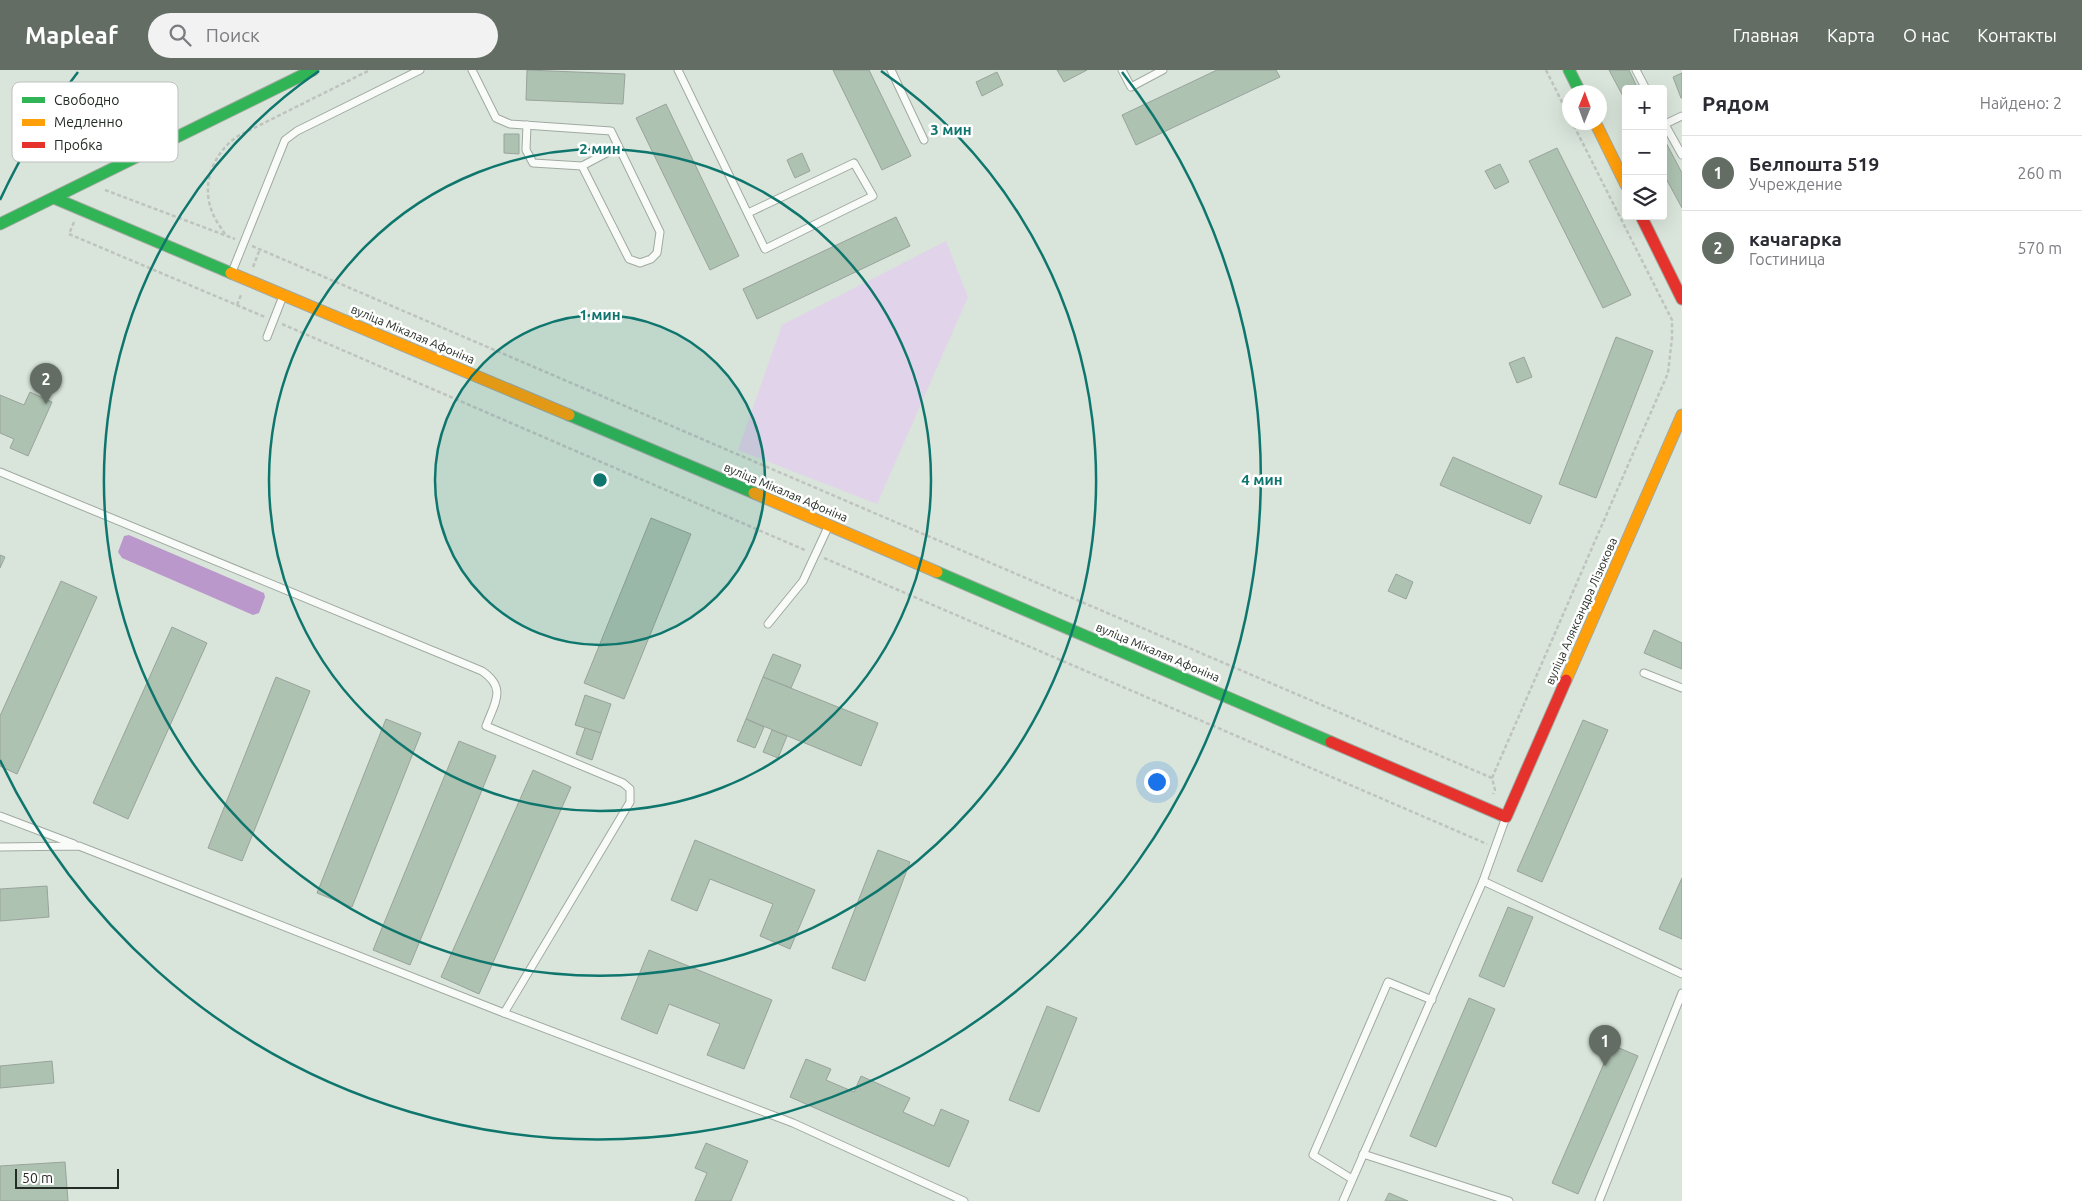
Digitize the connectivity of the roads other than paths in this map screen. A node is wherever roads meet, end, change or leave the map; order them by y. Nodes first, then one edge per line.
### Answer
1 (313, 70) edge
2 (420, 70) edge
3 (472, 70) edge
4 (678, 70) edge
5 (891, 70) edge
6 (1122, 70) edge
7 (1163, 70) edge
8 (1569, 70) edge
9 (1636, 70) edge
10 (1576, 85) edge
11 (1644, 85) edge
12 (1682, 116) edge
13 (1667, 121) edge
14 (527, 125) junction
15 (1667, 128) edge
16 (1599, 130) edge
17 (178, 137) edge
18 (924, 140) dead end
19 (618, 147) junction
20 (1682, 155) edge
21 (127, 162) edge
22 (582, 166) junction
23 (1622, 177) edge
24 (54, 198) junction
25 (748, 213) junction
26 (1643, 220) edge
27 (0, 224) edge
28 (231, 272) junction
29 (284, 294) junction
30 (1682, 298) edge
31 (267, 337) dead end
32 (1682, 415) edge
33 (0, 472) edge
34 (829, 525) junction
35 (768, 624) dead end
36 (1644, 673) dead end
37 (1682, 688) edge
38 (0, 816) edge
39 (1506, 817) junction
40 (79, 846) junction
41 (0, 847) edge
42 (1484, 881) junction
43 (1682, 974) edge
44 (1682, 993) edge
45 (1432, 1000) junction
46 (504, 1013) junction
47 (1363, 1154) junction
48 (1352, 1179) junction
49 (964, 1201) edge
50 (1343, 1201) edge
51 (1509, 1201) edge
52 (1599, 1201) edge

1 - 17 street
2 - 28 lane
3 - 14 lane
4 - 25 lane
5 - 18 lane
6 - 7 lane
8 - 10 street
9 - 11 lane
12 - 13 lane
14 - 19 lane
14 - 22 lane
15 - 20 lane
16 - 23 street
19 - 22 lane
19 - 22 lane
21 - 24 street
24 - 27 street
24 - 28 street, вуліца Мікалая Афоніна
25 - 25 lane
26 - 30 street
28 - 29 street, вуліца Мікалая Афоніна
29 - 31 lane
29 - 34 street, вуліца Мікалая Афоніна
32 - 39 street, вуліца Аляксандра Лізюкова
33 - 46 lane
34 - 35 lane
34 - 39 street, вуліца Мікалая Афоніна
36 - 37 lane
38 - 40 lane
39 - 42 lane
40 - 41 lane
40 - 46 lane
42 - 43 lane
42 - 45 lane
44 - 52 lane
45 - 47 lane
45 - 48 lane
46 - 49 lane
47 - 48 lane
47 - 51 lane
48 - 50 lane

